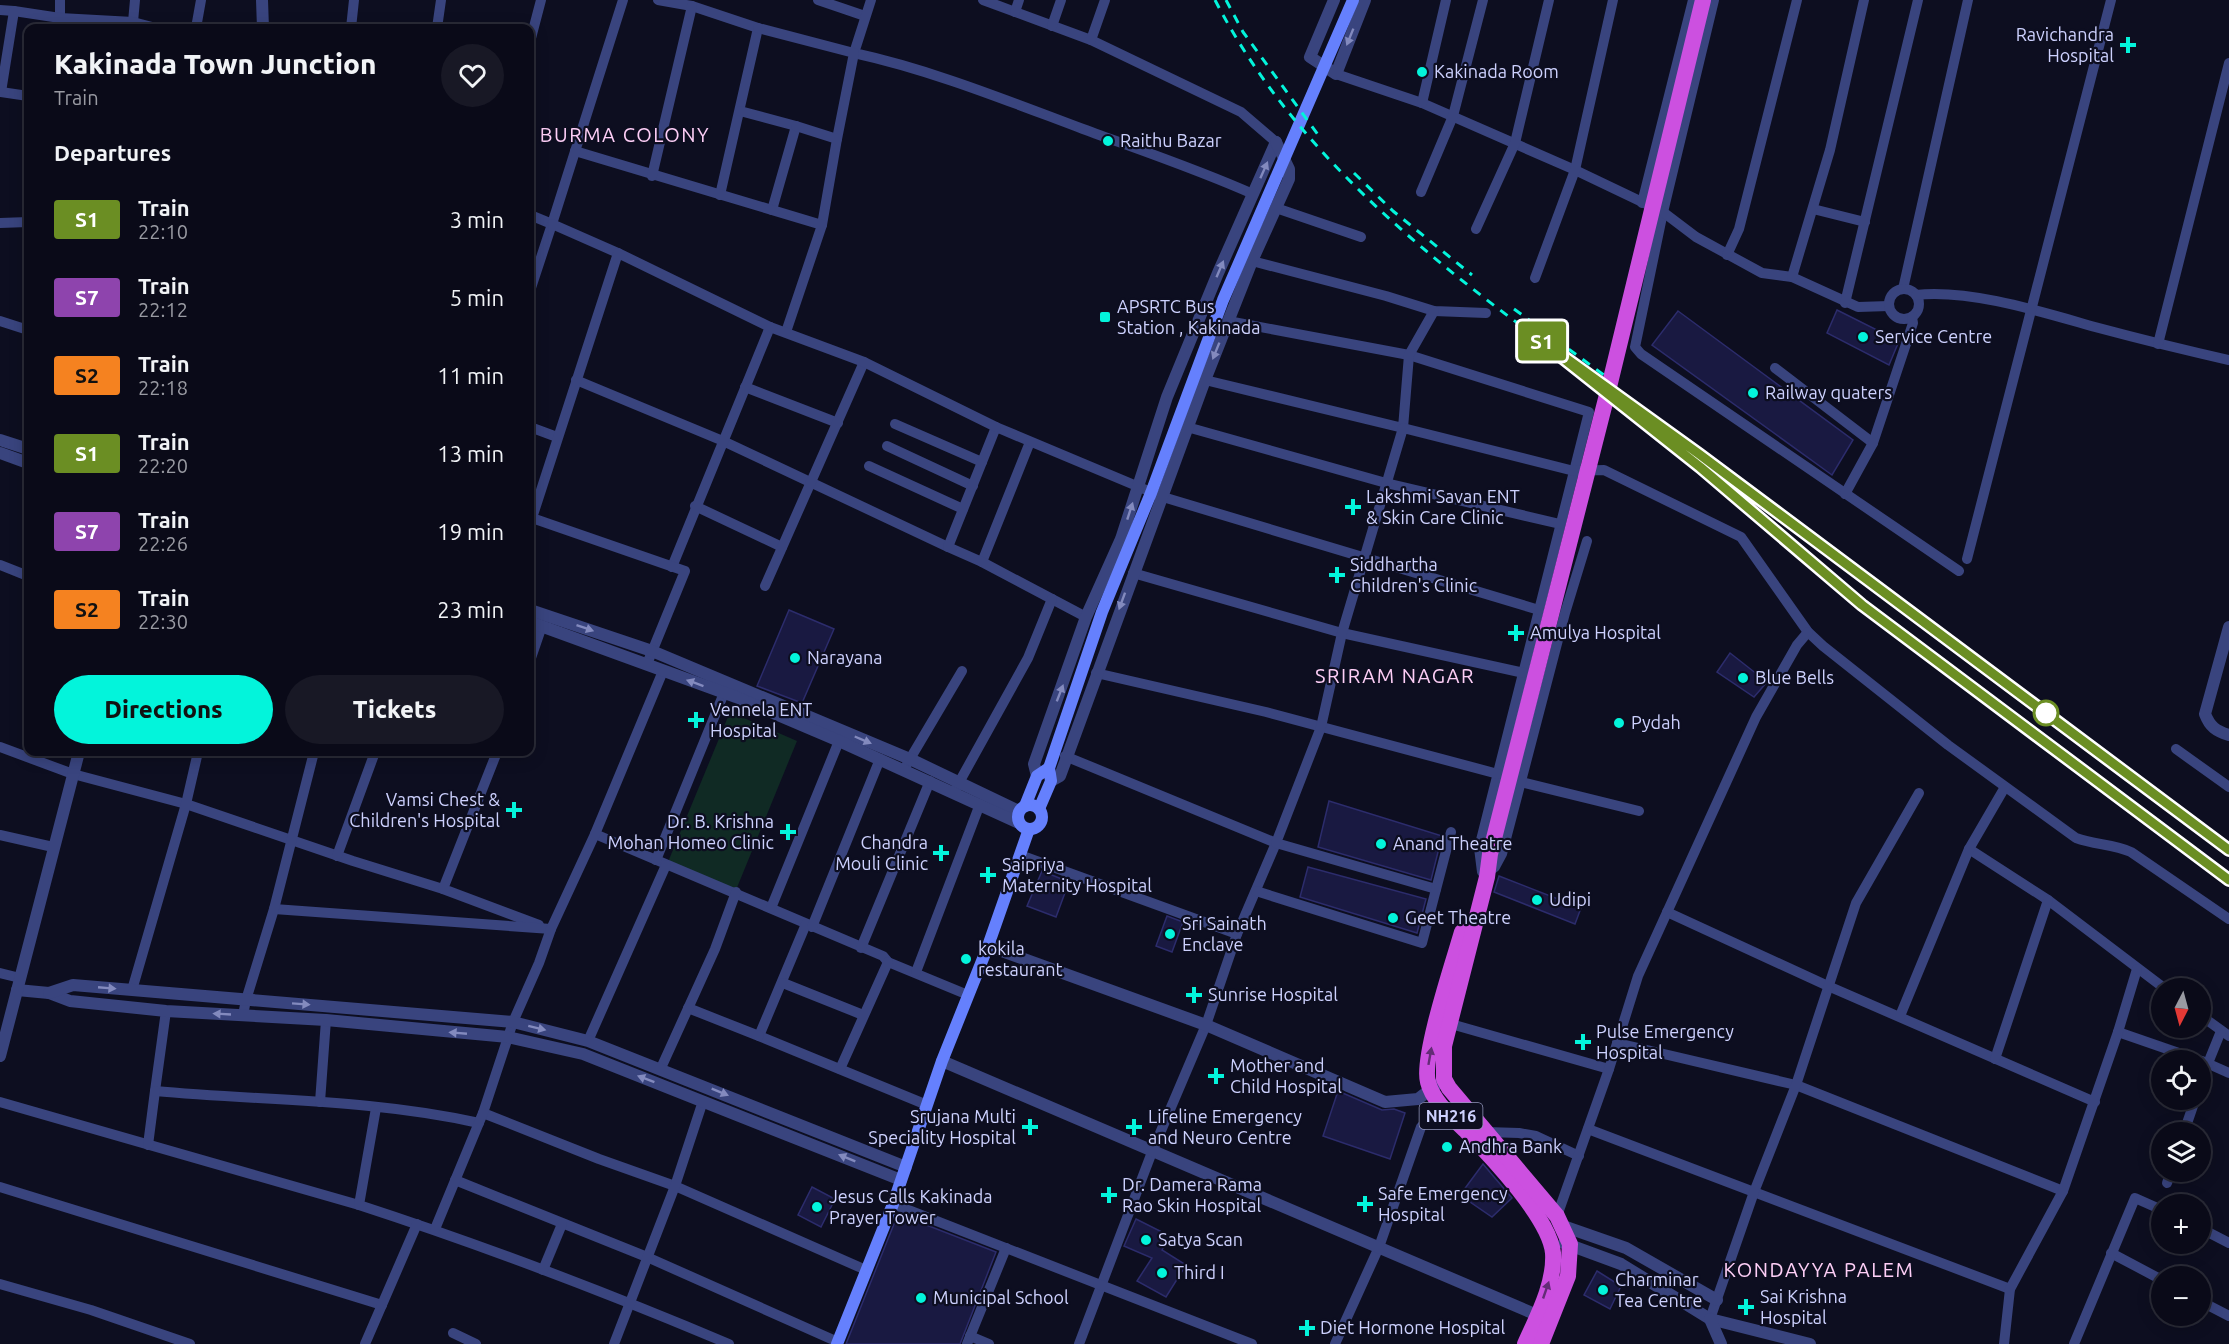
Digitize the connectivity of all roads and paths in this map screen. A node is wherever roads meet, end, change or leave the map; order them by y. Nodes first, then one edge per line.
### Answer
1 (60, 0) edge
2 (135, 0) edge
3 (201, 0) edge
4 (262, 0) edge
5 (354, 0) edge
6 (441, 0) edge
7 (541, 0) edge
8 (623, 0) edge
9 (658, 0) edge
10 (818, 0) edge
11 (871, 0) edge
12 (984, 0) edge
13 (1019, 0) edge
14 (1061, 0) edge
15 (1105, 0) edge
16 (1334, 0) edge
17 (1353, 0) edge
18 (1365, 0) edge
19 (1446, 0) edge
20 (1483, 0) edge
21 (1548, 0) edge
22 (1613, 0) edge
23 (1694, 0) edge
24 (1703, 0) edge
25 (1714, 0) edge
26 (1797, 0) edge
27 (1864, 0) edge
28 (1918, 0) edge
29 (1968, 0) edge
30 (2111, 0) edge
31 (692, 6) junction
32 (0, 10) edge
33 (14, 11) junction
34 (1015, 12) junction
35 (865, 16) junction
36 (60, 18) junction
37 (133, 22) junction
38 (141, 24) edge
39 (197, 24) edge
40 (263, 24) edge
41 (351, 24) edge
42 (438, 24) edge
43 (1052, 26) junction
44 (534, 27) edge
45 (758, 28) junction
46 (1091, 40) junction
47 (854, 53) junction
48 (2229, 63) edge
49 (1336, 74) junction
50 (0, 96) edge
51 (24, 96) edge
52 (1422, 103) junction
53 (740, 111) junction
54 (1453, 116) junction
55 (796, 126) junction
56 (1272, 138) junction
57 (837, 139) junction
58 (1515, 143) junction
59 (575, 151) junction
60 (1575, 170) junction
61 (652, 176) junction
62 (1421, 192) dead end
63 (1253, 194) junction
64 (720, 195) junction
65 (1642, 203) junction
66 (1276, 208) junction
67 (772, 210) junction
68 (1813, 210) junction
69 (1663, 212) junction
70 (534, 216) edge
71 (24, 222) edge
72 (1865, 222) junction
73 (0, 223) edge
74 (552, 224) junction
75 (822, 225) junction
76 (1476, 229) dead end
77 (1361, 237) dead end
78 (618, 253) junction
79 (1727, 255) junction
80 (1252, 261) junction
81 (1792, 277) junction
82 (1535, 278) dead end
83 (534, 279) edge
84 (1903, 289) junction
85 (1916, 296) junction
86 (1845, 303) junction
87 (1889, 306) junction
88 (2033, 310) junction
89 (1434, 311) junction
90 (1486, 313) dead end
91 (1912, 317) junction
92 (0, 321) edge
93 (1228, 321) junction
94 (770, 327) junction
95 (24, 329) edge
96 (786, 332) junction
97 (2158, 344) junction
98 (1409, 355) junction
99 (2229, 360) edge
100 (864, 362) junction
101 (1775, 368) dead end
102 (576, 380) junction
103 (1205, 380) junction
104 (745, 387) junction
105 (838, 423) junction
106 (895, 424) dead end
107 (996, 427) junction
108 (1187, 427) junction
109 (1403, 428) junction
110 (534, 429) edge
111 (556, 437) junction
112 (0, 440) edge
113 (723, 441) junction
114 (1030, 442) junction
115 (1873, 443) junction
116 (887, 446) dead end
117 (24, 448) edge
118 (0, 453) edge
119 (24, 462) edge
120 (982, 462) junction
121 (869, 466) dead end
122 (1574, 471) junction
123 (813, 482) junction
124 (1386, 483) junction
125 (973, 486) junction
126 (1138, 486) junction
127 (1845, 494) junction
128 (1163, 497) junction
129 (695, 506) junction
130 (534, 507) edge
131 (963, 509) junction
132 (534, 521) edge
133 (1560, 524) junction
134 (1587, 541) dead end
135 (782, 547) junction
136 (948, 547) junction
137 (1365, 557) junction
138 (1967, 559) dead end
139 (981, 562) junction
140 (0, 565) edge
141 (672, 567) junction
142 (1959, 571) dead end
143 (1133, 573) junction
144 (24, 574) edge
145 (765, 586) dead end
146 (1052, 599) junction
147 (1539, 609) junction
148 (534, 611) edge
149 (1086, 617) junction
150 (534, 623) edge
151 (542, 626) junction
152 (2229, 627) edge
153 (1808, 632) junction
154 (1342, 633) junction
155 (534, 649) edge
156 (652, 651) junction
157 (647, 664) junction
158 (663, 671) junction
159 (962, 671) dead end
160 (1096, 673) junction
161 (1524, 673) junction
162 (724, 693) junction
163 (1321, 727) junction
164 (2229, 735) edge
165 (839, 741) junction
166 (0, 747) edge
167 (2176, 749) dead end
168 (24, 756) edge
169 (24, 756) edge
170 (78, 756) edge
171 (197, 756) edge
172 (313, 756) edge
173 (374, 756) edge
174 (495, 756) edge
175 (1065, 756) junction
176 (880, 759) junction
177 (907, 764) junction
178 (73, 774) junction
179 (1498, 774) junction
180 (1050, 775) junction
181 (1037, 776) junction
182 (930, 782) junction
183 (1521, 782) junction
184 (2005, 787) junction
185 (2229, 787) edge
186 (957, 788) junction
187 (1919, 793) dead end
188 (186, 804) junction
189 (980, 804) junction
190 (1039, 809) junction
191 (1639, 812) dead end
192 (1023, 817) junction
193 (1451, 832) dead end
194 (595, 834) junction
195 (0, 835) edge
196 (291, 840) junction
197 (1276, 843) junction
198 (52, 847) junction
199 (1969, 849) junction
200 (1020, 855) junction
201 (337, 856) junction
202 (661, 862) junction
203 (1486, 866) junction
204 (443, 889) junction
205 (1436, 889) junction
206 (1256, 891) junction
207 (736, 892) junction
208 (2048, 900) junction
209 (771, 908) junction
210 (274, 909) junction
211 (1667, 912) junction
212 (2229, 919) edge
213 (809, 926) junction
214 (550, 929) junction
215 (1238, 934) junction
216 (988, 946) junction
217 (861, 948) junction
218 (888, 962) junction
219 (2137, 969) junction
220 (916, 972) junction
221 (0, 973) edge
222 (2151, 979) edge
223 (783, 983) junction
224 (19, 984) junction
225 (1828, 987) junction
226 (132, 990) junction
227 (49, 993) junction
228 (968, 995) junction
229 (246, 1000) junction
230 (688, 1008) junction
231 (166, 1011) junction
232 (863, 1015) junction
233 (243, 1016) junction
234 (1900, 1016) junction
235 (326, 1020) junction
236 (513, 1022) junction
237 (1450, 1023) junction
238 (2211, 1023) edge
239 (1206, 1025) junction
240 (2118, 1032) junction
241 (2225, 1033) edge
242 (759, 1036) junction
243 (508, 1037) junction
244 (588, 1041) junction
245 (1617, 1043) junction
246 (2168, 1050) edge
247 (1, 1051) edge
248 (2211, 1051) edge
249 (1995, 1059) junction
250 (942, 1061) junction
251 (2211, 1066) edge
252 (661, 1068) junction
253 (840, 1069) junction
254 (1609, 1069) junction
255 (2229, 1073) edge
256 (1444, 1079) junction
257 (1796, 1085) junction
258 (1431, 1090) junction
259 (155, 1091) junction
260 (703, 1101) junction
261 (0, 1102) edge
262 (320, 1102) junction
263 (2095, 1102) junction
264 (927, 1105) junction
265 (1441, 1105) junction
266 (376, 1108) junction
267 (481, 1118) junction
268 (1588, 1128) junction
269 (1486, 1132) junction
270 (148, 1145) junction
271 (1152, 1152) junction
272 (1579, 1156) junction
273 (906, 1167) junction
274 (455, 1180) junction
275 (901, 1180) junction
276 (675, 1186) junction
277 (0, 1187) edge
278 (2063, 1191) junction
279 (1754, 1192) junction
280 (893, 1204) junction
281 (360, 1205) junction
282 (2151, 1205) edge
283 (1560, 1221) junction
284 (417, 1224) junction
285 (562, 1224) junction
286 (435, 1229) junction
287 (2211, 1234) edge
288 (1551, 1241) junction
289 (1570, 1244) junction
290 (2229, 1244) edge
291 (1379, 1247) junction
292 (1006, 1248) junction
293 (2111, 1253) junction
294 (647, 1257) junction
295 (543, 1270) junction
296 (866, 1270) junction
297 (2151, 1274) edge
298 (0, 1284) edge
299 (1102, 1284) junction
300 (2010, 1289) junction
301 (1717, 1300) junction
302 (631, 1302) junction
303 (382, 1305) junction
304 (2211, 1307) edge
305 (1537, 1315) junction
306 (2229, 1316) edge
307 (1710, 1319) junction
308 (453, 1333) dead end
309 (968, 1340) edge
310 (186, 1343) edge
311 (837, 1343) edge
312 (365, 1344) edge
313 (476, 1344) edge
314 (614, 1344) edge
315 (729, 1344) edge
316 (989, 1344) edge
317 (1079, 1344) edge
318 (1252, 1344) edge
319 (1335, 1344) edge
320 (1525, 1344) edge
321 (1541, 1344) edge
322 (1721, 1344) edge
323 (1810, 1344) edge
324 (2004, 1344) edge
325 (2074, 1344) edge

1 - 36 street
2 - 37 street
3 - 39 street
4 - 40 street
5 - 41 street
6 - 42 street
7 - 44 street
8 - 59 street
9 - 31 street
10 - 35 street
11 - 35 street
12 - 34 street
13 - 34 street
14 - 43 street
15 - 46 street
16 - 49 street
17 - 180 main road
18 -> 49 street
19 - 52 street
20 - 54 street
21 - 58 street
22 - 60 street
23 - 65 street
24 - 203 highway, NH216
25 - 69 street
26 - 79 street
27 - 68 street
28 - 72 street
29 - 84 street
30 - 88 street
31 - 45 street
31 - 61 street
32 - 33 street
33 - 36 street
33 - 50 street
34 - 43 street
35 - 47 street
36 - 37 street
37 - 38 street
43 - 46 street
45 - 47 street
45 - 53 street
46 - 56 street
47 - 57 street
47 - 63 street
48 - 97 street
49 - 52 street
50 - 51 street
52 - 54 street
53 - 55 street
53 - 64 street
54 - 58 street
54 - 62 street
55 - 57 street
55 - 67 street
63 -> 56 street
56 - 66 street
57 - 75 street
58 - 60 street
58 - 76 street
59 - 61 street
59 - 74 street
60 - 65 street
60 - 82 street
61 - 64 street
126 -> 63 street
64 - 67 street
65 - 69 street
66 - 77 street
66 - 80 street
67 - 75 street
68 - 72 street
68 - 81 street
69 - 79 street
69 - 127 street
70 - 74 street
71 - 73 street
72 - 86 street
74 - 78 street
74 - 83 street
75 - 96 street
78 - 94 street
78 - 102 street
79 - 81 street
80 - 89 street
80 - 93 street
81 - 86 street
84 - 85 street
84 - 87 street
85 - 88 street
85 - 91 street
86 - 87 street
87 - 91 street
88 - 97 street
88 - 138 street
89 - 90 street
89 - 98 street
91 - 115 street
92 - 95 street
93 - 98 street
93 -> 103 street
94 - 96 street
94 - 104 street
96 - 100 street
97 - 99 street
98 - 109 street
98 - 122 street
100 - 105 street
100 - 107 street
101 - 115 street
102 - 111 street
102 - 113 street
103 - 108 street
103 - 109 street
104 - 105 street
104 - 113 street
105 - 123 street
106 - 120 street
107 - 114 street
107 - 120 street
108 - 124 street
108 - 128 street
109 - 122 street
109 - 124 street
110 - 111 street
111 - 130 street
112 - 117 street
113 - 123 street
113 - 129 street
114 - 126 street
114 - 139 street
115 - 127 street
116 - 125 street
118 - 119 street
120 - 125 street
121 - 131 street
122 - 133 street
122 - 153 street
123 - 135 street
123 - 136 street
124 - 133 street
124 - 137 street
125 - 131 street
126 - 128 street
149 -> 126 street
127 - 142 street
128 - 137 street
128 - 143 street
129 - 135 street
129 - 141 street
131 - 136 street
132 - 141 street
133 - 147 street
134 - 183 street
135 - 145 street
136 - 139 street
137 - 147 street
137 - 154 street
139 - 146 street
140 - 144 street
141 - 156 street
143 - 154 street
143 -> 160 street
146 - 149 street
146 - 186 street
147 - 161 street
148 -> 156 street
181 -> 149 street
150 - 151 street
151 - 155 street
151 - 157 street
152 - 164 street
153 - 184 street
153 - 211 street
154 - 161 street
154 - 163 street
156 - 157 street
156 -> 177 street
157 - 158 street
162 -> 158 street
158 - 194 street
159 - 177 street
160 - 163 street
160 - 175 street
161 - 179 street
162 - 165 street
162 - 202 street
163 - 179 street
163 - 197 street
165 - 176 street
165 - 209 street
166 - 169 street
167 - 185 street
168 - 178 street
170 - 178 street
171 - 188 street
172 - 196 street
173 - 201 street
174 - 204 street
175 - 180 street
175 - 197 street
176 - 177 street
176 - 213 street
177 - 182 street
177 - 186 street
178 - 188 street
178 - 198 street
179 - 203 street
180 - 181 main road
180 - 190 main road
181 - 192 main road
182 - 186 street
182 - 217 street
183 - 191 street
183 - 203 street
184 - 199 street
184 - 212 street
186 - 189 street
186 - 192 street
187 - 225 street
188 - 196 street
188 - 226 street
189 - 192 street
189 - 220 street
190 - 192 main road
190 - 192 main road
192 - 200 main road
193 - 205 street
194 - 202 street
194 - 214 street
195 - 198 street
196 - 201 street
196 - 210 street
197 - 205 street
197 - 206 street
198 - 224 street
199 - 208 street
199 - 234 street
200 - 215 street
200 - 216 main road
201 - 204 street
202 - 207 street
202 - 244 street
203 - 237 highway, NH216
258 -> 203 highway, NH216
204 - 214 street
205 - 206 street
206 - 215 street
207 - 209 street
207 - 230 street
208 - 219 street
208 - 249 street
209 - 213 street
210 - 214 street
210 - 229 street
211 - 225 street
211 - 245 street
213 - 217 street
213 - 223 street
214 - 236 street
215 - 239 street
216 - 228 main road
216 - 239 street
217 - 218 street
218 - 220 street
218 - 232 street
219 - 222 street
219 - 240 street
220 - 228 street
221 - 224 street
223 - 232 street
223 - 242 street
224 - 227 street
224 - 247 street
225 - 234 street
225 - 257 street
227 -> 226 street
226 - 229 street
227 - 231 street
228 - 250 main road
229 - 233 street
229 -> 236 street
230 - 242 street
230 - 252 street
233 -> 231 street
231 - 259 street
232 - 253 street
233 - 235 street
234 - 249 street
243 -> 235 street
235 - 262 street
236 - 243 street
236 -> 244 street
237 - 254 street
237 - 256 highway, NH216
238 - 241 street
239 - 258 street
239 - 271 street
240 - 246 street
240 - 263 street
241 - 248 street
242 - 253 street
260 -> 243 street
243 - 267 street
244 - 252 street
245 - 254 street
245 - 257 street
249 - 263 street
250 - 264 main road
250 - 271 street
251 - 255 street
252 -> 273 street
253 - 264 street
254 - 268 street
256 - 258 street
256 - 269 highway, NH216
257 - 278 street
257 - 279 street
258 - 265 highway, NH216
259 - 262 street
259 - 270 street
275 -> 260 street
260 - 276 street
261 - 270 street
262 - 266 street
263 - 278 street
264 - 273 main road
265 - 288 highway, NH216
265 - 291 street
266 - 267 street
266 - 281 street
267 - 274 street
267 - 276 street
268 - 272 street
268 - 279 street
269 - 272 street
269 - 283 highway, NH216
270 - 281 street
271 - 291 street
271 - 299 street
272 - 283 street
273 - 275 main road
274 - 285 street
274 - 286 street
275 - 280 main road
276 - 294 street
276 - 296 street
277 - 303 street
278 - 300 street
279 - 300 street
279 - 301 street
280 - 292 street
280 - 296 main road
281 - 284 street
282 - 293 street
283 - 289 highway, NH216
283 - 301 street
284 - 286 street
284 - 303 street
285 - 294 street
285 - 295 street
286 - 295 street
287 - 290 street
288 - 289 street
305 -> 288 highway, NH216
289 - 307 street
289 - 321 highway, NH216
291 - 305 street
291 - 319 street
292 - 299 street
292 - 309 street
293 - 297 street
293 - 325 street
294 - 302 street
294 - 311 street
295 - 302 street
296 - 311 main road
298 - 310 street
299 - 317 street
299 - 318 street
300 - 324 street
301 - 307 street
302 - 314 street
302 - 315 street
303 - 312 street
304 - 306 street
305 - 320 highway, NH216
307 - 322 street
307 - 323 street
308 - 313 street
309 - 316 street

